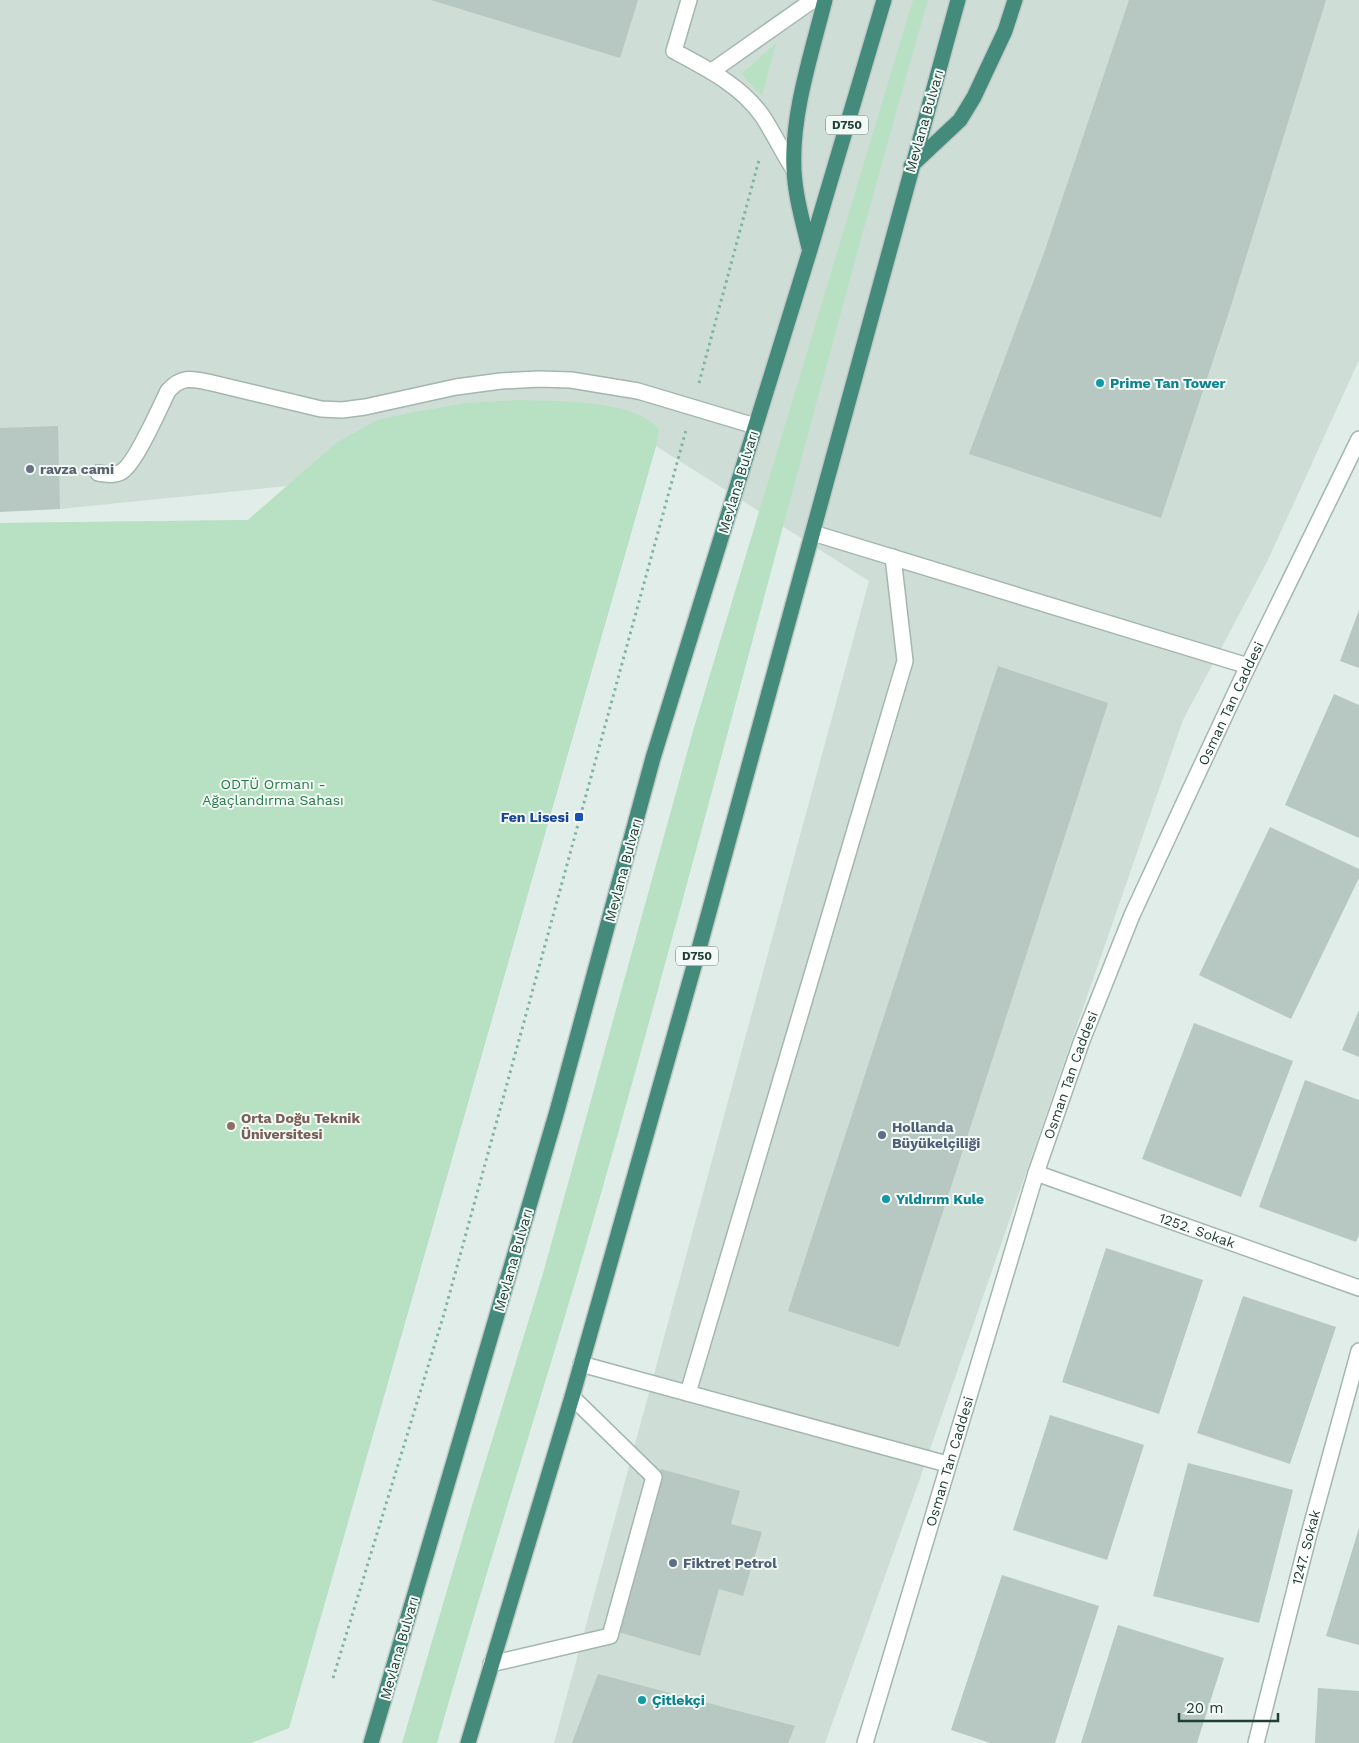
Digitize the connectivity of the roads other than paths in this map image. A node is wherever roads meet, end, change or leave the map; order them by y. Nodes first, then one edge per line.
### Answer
1 (689, 0) edge
2 (813, 0) edge
3 (825, 0) edge
4 (884, 0) edge
5 (958, 0) edge
6 (1015, 0) edge
7 (712, 70) junction
8 (912, 166) junction
9 (794, 170) junction
10 (810, 250) junction
11 (755, 426) junction
12 (1359, 439) edge
13 (98, 473) dead end
14 (813, 533) junction
15 (892, 557) junction
16 (1248, 666) junction
17 (1036, 1173) junction
18 (1359, 1288) edge
19 (1359, 1351) edge
20 (581, 1364) junction
21 (688, 1393) junction
22 (572, 1396) junction
23 (947, 1464) junction
24 (491, 1664) junction
25 (370, 1742) edge
26 (468, 1743) edge
27 (865, 1743) edge
28 (1256, 1743) edge

1 - 7 street
2 - 7 street
3 - 9 highway
4 - 10 highway, Mevlana Bulvarı / D750
5 - 8 highway, Mevlana Bulvarı / D750
6 - 8 highway
7 - 9 street
8 - 14 highway, Mevlana Bulvarı / D750
9 - 10 highway
10 - 11 highway, Mevlana Bulvarı / D750
11 - 13 street
11 - 25 highway, Mevlana Bulvarı / D750
12 - 16 street, Osman Tan Caddesi
14 - 15 street
14 - 20 highway, Mevlana Bulvarı / D750
15 - 16 street
15 - 21 street
16 - 17 street, Osman Tan Caddesi
17 - 18 street, 1252. Sokak
17 - 23 street, Osman Tan Caddesi
19 - 28 street, 1247. Sokak
20 - 21 street
20 - 22 highway, Mevlana Bulvarı / D750
21 - 23 street
22 - 24 highway, Mevlana Bulvarı / D750
22 - 24 street
23 - 27 street, Osman Tan Caddesi
24 - 26 highway, Mevlana Bulvarı / D750

